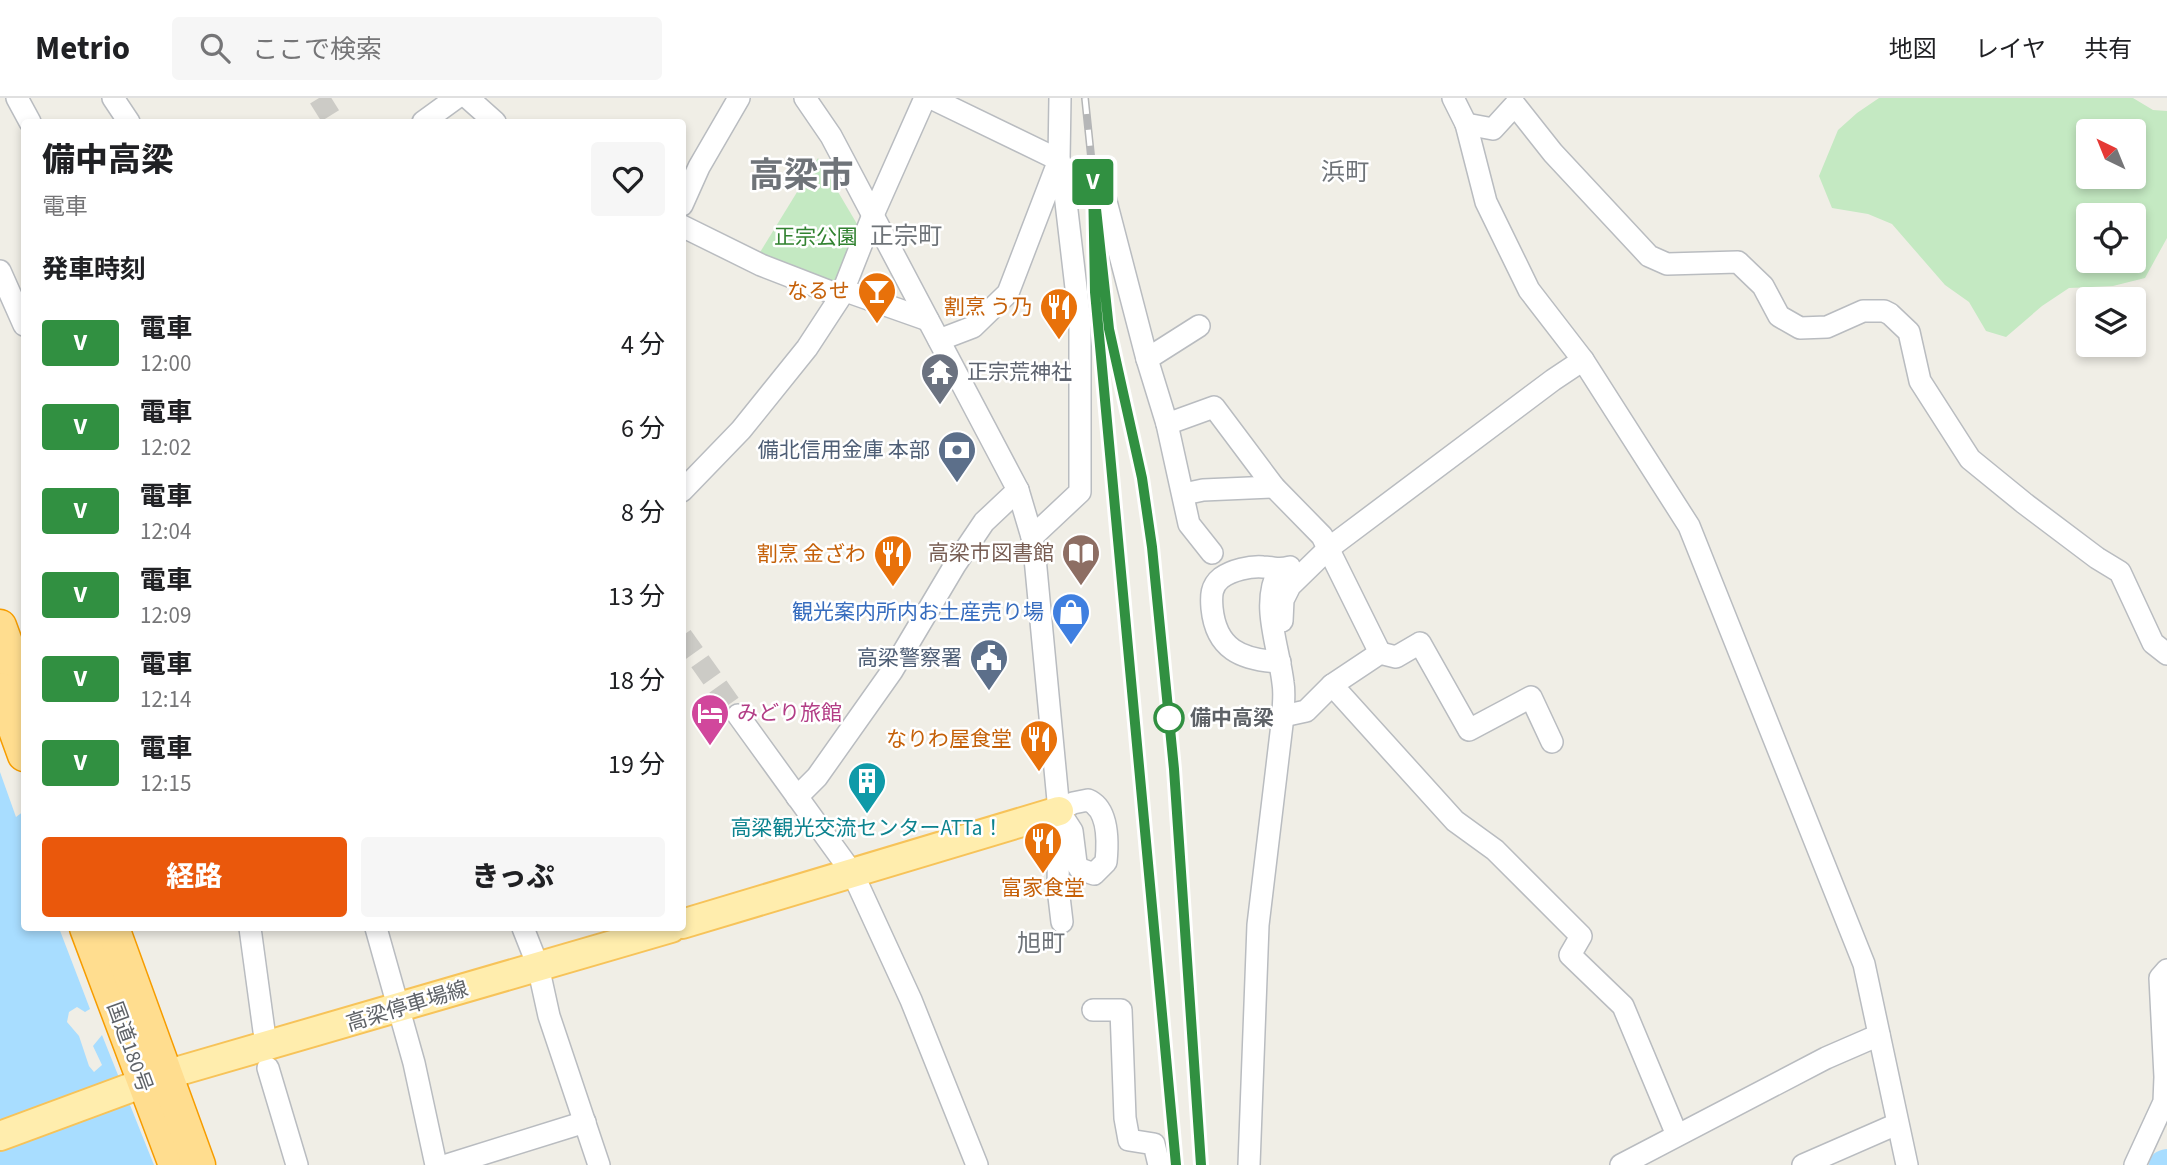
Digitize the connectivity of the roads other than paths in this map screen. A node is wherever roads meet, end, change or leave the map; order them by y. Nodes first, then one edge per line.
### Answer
1 (17, 98) edge
2 (113, 98) edge
3 (456, 98) edge
4 (468, 98) edge
5 (739, 98) edge
6 (805, 98) edge
7 (925, 98) edge
8 (931, 98) edge
9 (1060, 98) edge
10 (1453, 98) edge
11 (1514, 102) edge
12 (28, 119) edge
13 (127, 119) edge
14 (427, 119) edge
15 (492, 119) edge
16 (1466, 124) junction
17 (1059, 160) junction
18 (1102, 186) dead end
19 (686, 196) edge
20 (873, 215) junction
21 (686, 231) edge
22 (0, 271) edge
23 (842, 293) junction
24 (21, 318) edge
25 (928, 320) junction
26 (1199, 326) dead end
27 (939, 341) junction
28 (1147, 359) junction
29 (1583, 360) junction
30 (1167, 424) junction
31 (686, 487) edge
32 (1273, 487) junction
33 (1018, 490) junction
34 (1184, 495) junction
35 (1032, 537) junction
36 (1329, 548) junction
37 (1212, 553) dead end
38 (1279, 570) junction
39 (0, 626) edge
40 (1380, 653) junction
41 (2167, 654) edge
42 (1280, 662) junction
43 (21, 684) edge
44 (1332, 685) junction
45 (0, 689) edge
46 (738, 715) tunnel mouth
47 (1283, 716) junction
48 (1552, 742) dead end
49 (21, 747) edge
50 (797, 797) junction
51 (1059, 811) junction
52 (853, 874) junction
53 (1062, 922) dead end
54 (686, 923) edge
55 (87, 931) edge
56 (114, 931) edge
57 (250, 931) edge
58 (377, 931) edge
59 (524, 931) edge
60 (660, 931) edge
61 (538, 966) junction
62 (2167, 970) edge
63 (399, 1009) junction
64 (1093, 1010) dead end
65 (264, 1031) dead end
66 (1879, 1035) junction
67 (268, 1068) dead end
68 (144, 1083) junction
69 (585, 1122) junction
70 (1897, 1124) junction
71 (1677, 1135) junction
72 (0, 1136) edge
73 (175, 1165) edge
74 (199, 1165) edge
75 (297, 1165) edge
76 (436, 1165) edge
77 (447, 1165) edge
78 (599, 1165) edge
79 (977, 1165) edge
80 (1159, 1165) edge
81 (1249, 1165) edge
82 (1621, 1165) edge
83 (1803, 1165) edge
84 (1907, 1165) edge
85 (2135, 1165) edge

1 - 12 street
2 - 13 street
3 - 14 street
4 - 15 street
5 - 19 street
6 - 20 street
7 - 20 street
8 - 17 street
9 - 17 street
10 - 16 street
11 - 16 street
11 - 41 street
16 - 29 street
17 - 27 street
17 - 35 street
18 - 28 street
20 - 23 street
20 - 25 street
21 - 23 street
22 - 24 street
23 - 25 street
23 - 31 street
25 - 27 street
26 - 28 street
27 - 33 street
28 - 30 street
29 - 36 street
29 - 66 street
30 - 32 street
30 - 34 street
32 - 34 street
32 - 36 street
33 - 35 street
33 - 50 street
34 - 37 street
35 - 51 street
36 - 38 street
36 - 40 street
36 - 42 street
38 - 42 street
38 - 42 street
39 - 43 highway
40 - 44 street
40 - 48 street
42 - 47 street
44 - 47 street
44 - 71 street
45 - 49 highway
46 - 50 street
47 - 81 street
50 - 52 street
51 - 52 main road
51 - 53 street
52 - 54 main road
52 - 79 street
55 - 68 highway, 国道180号
56 - 68 highway, 国道180号
57 - 65 street
58 - 63 street
59 - 61 street
60 - 61 main road, 高梁停車場線
61 - 63 main road, 高梁停車場線
61 - 69 street
62 - 85 street
63 - 68 main road, 高梁停車場線
63 - 76 street
64 - 80 street
66 - 70 street
66 - 71 street
67 - 75 street
68 - 72 main road, 高梁停車場線
68 - 73 highway, 国道180号
68 - 74 highway, 国道180号
69 - 77 street
69 - 78 street
70 - 83 street
70 - 84 street
71 - 82 street

